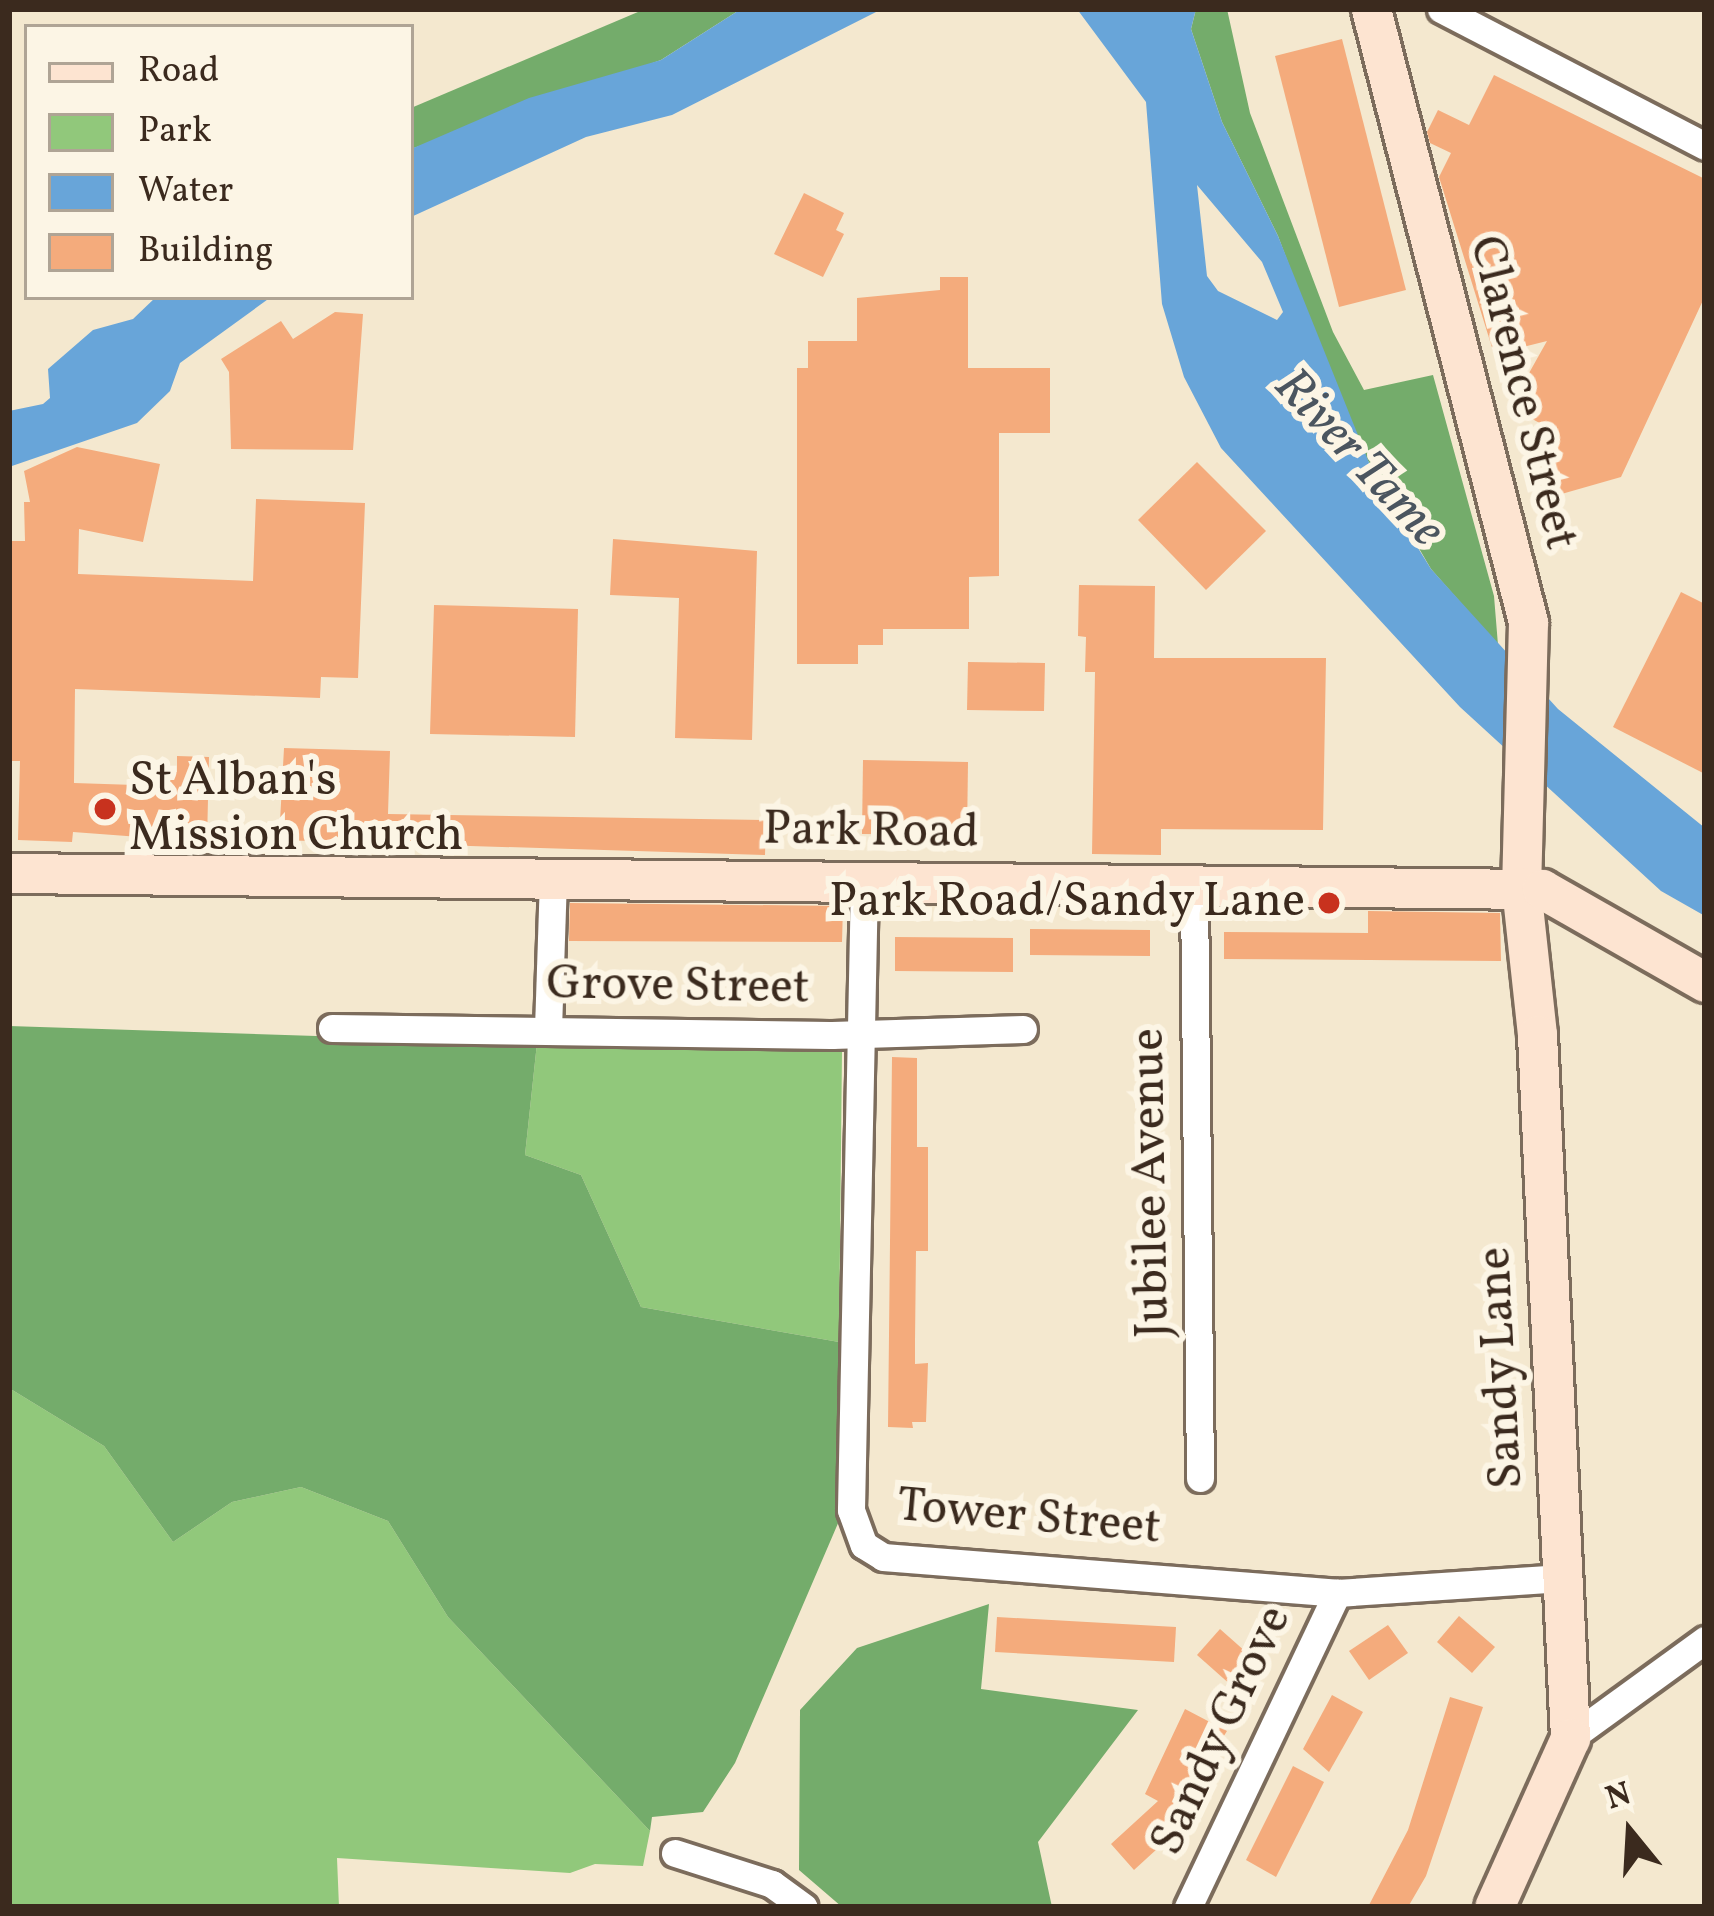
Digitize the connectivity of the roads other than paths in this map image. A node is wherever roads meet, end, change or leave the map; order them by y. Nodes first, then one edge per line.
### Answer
1 (1371, 9) edge
2 (1441, 9) edge
3 (1705, 146) edge
4 (1519, 809) joint
5 (9, 873) edge
6 (553, 881) junction
7 (864, 883) junction
8 (1521, 887) junction
9 (1194, 888) junction
10 (1705, 982) edge
11 (332, 1028) dead end
12 (548, 1029) junction
13 (1022, 1029) dead end
14 (864, 1030) junction
15 (1200, 1478) dead end
16 (1563, 1578) junction
17 (1337, 1593) junction
18 (1705, 1640) edge
19 (1570, 1738) junction
20 (675, 1853) dead end
21 (804, 1907) edge
22 (1188, 1907) edge
23 (1494, 1907) edge

1 - 4 main road, Clarence Street
2 - 3 street
4 - 8 main road, Sandy Lane
5 - 6 main road, Park Road
6 - 7 main road, Park Road
6 - 12 street
7 - 9 main road, Park Road
7 - 14 street, Tower Street
8 - 9 main road, Park Road
8 - 10 main road, Park Road
8 - 16 main road, Sandy Lane
9 - 15 street, Jubilee Avenue
11 - 12 street, Grove Street
12 - 14 street, Grove Street
13 - 14 street, Grove Street
14 - 17 street, Tower Street
16 - 17 street, Tower Street
16 - 19 main road, Sandy Lane
17 - 22 street, Sandy Grove
18 - 19 street
19 - 23 main road, Sandy Lane
20 - 21 street

